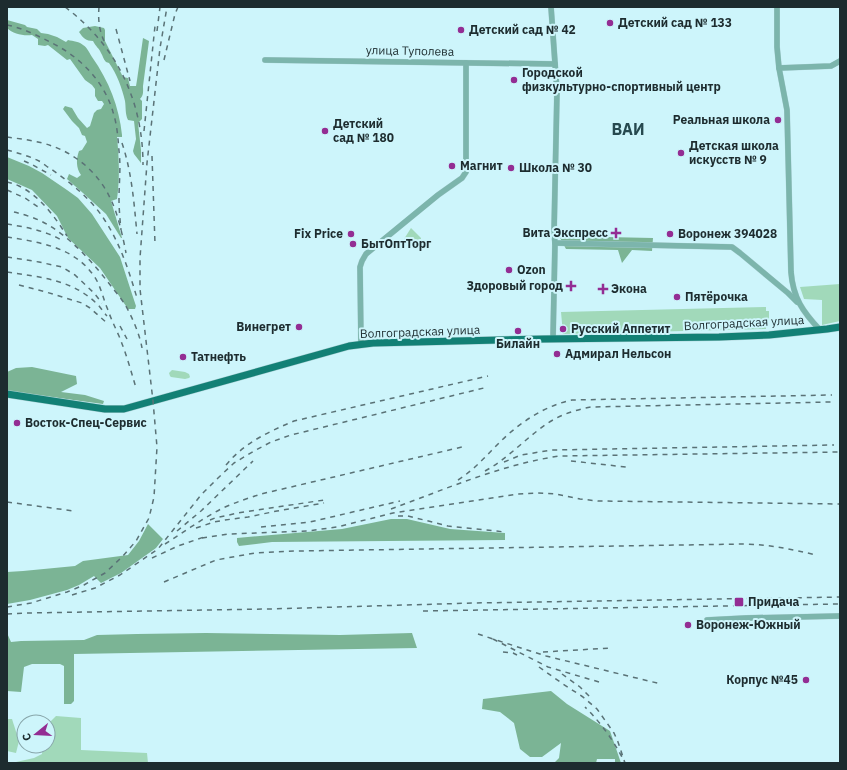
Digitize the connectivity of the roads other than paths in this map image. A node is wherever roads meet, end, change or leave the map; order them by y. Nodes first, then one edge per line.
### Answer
1 (551, 7) edge
2 (777, 7) edge
3 (265, 60) dead end
4 (840, 61) edge
5 (466, 63) junction
6 (555, 64) junction
7 (778, 68) junction
8 (555, 243) junction
9 (803, 309) junction
10 (840, 327) edge
11 (820, 330) junction
12 (553, 339) junction
13 (361, 344) junction
14 (7, 394) edge
15 (840, 616) edge
16 (707, 620) dead end

1 - 6 street
2 - 7 street
3 - 5 street, улица Туполева
4 - 7 street
5 - 6 street, улица Туполева
5 - 13 street
6 - 8 street
7 - 9 street
8 - 9 street
8 - 12 street
9 - 11 street
10 - 11 main road, Волгоградская улица
11 - 12 main road, Волгоградская улица
12 - 13 main road, Волгоградская улица
13 - 14 main road, Волгоградская улица
15 - 16 street

